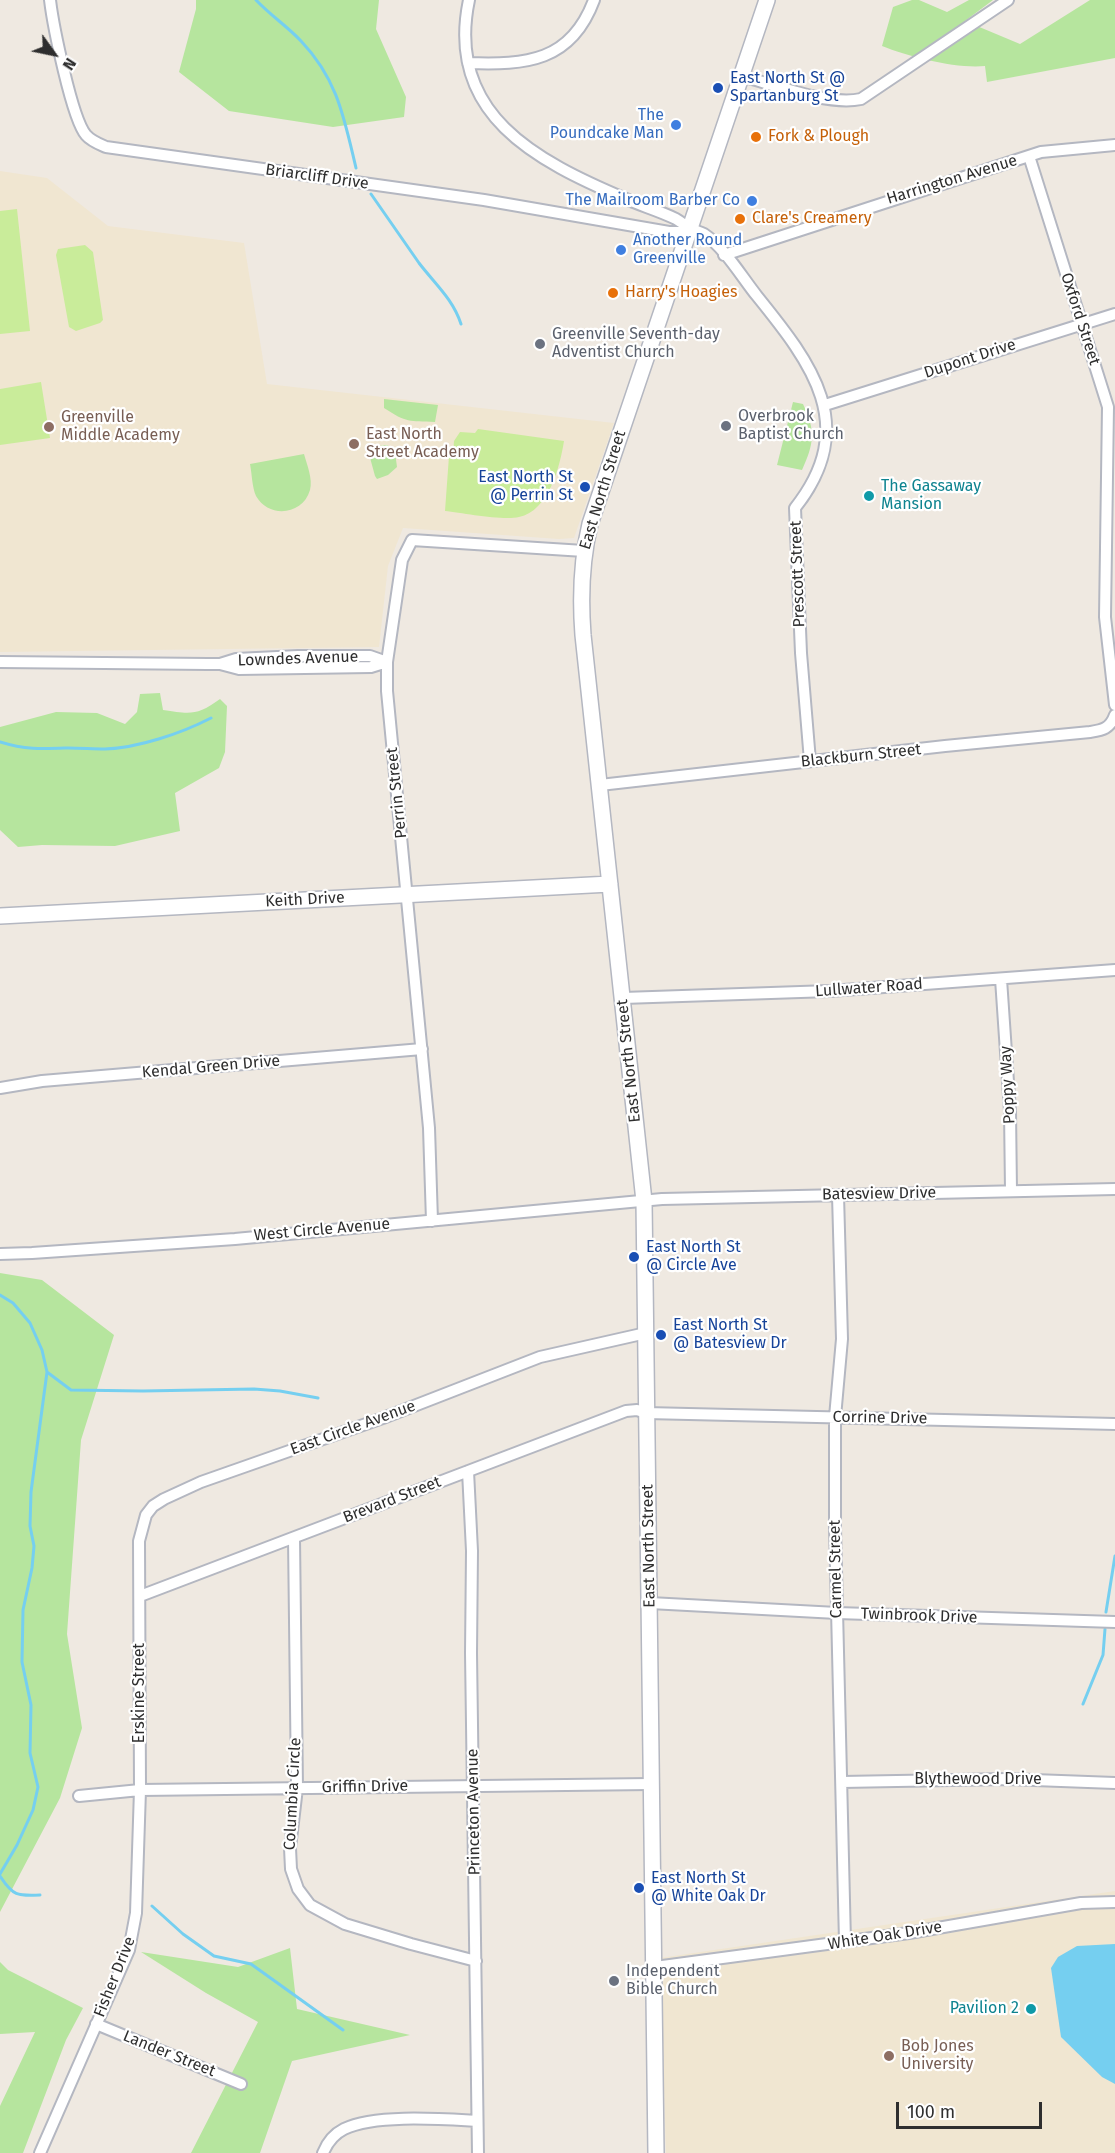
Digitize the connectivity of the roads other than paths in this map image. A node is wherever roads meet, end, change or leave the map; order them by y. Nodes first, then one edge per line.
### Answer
1 (50, 0) edge
2 (469, 0) edge
3 (594, 0) edge
4 (767, 0) edge
5 (1008, 0) edge
6 (468, 63) junction
7 (742, 76) junction
8 (1115, 145) edge
9 (1029, 156) junction
10 (690, 228) junction
11 (724, 255) junction
12 (1115, 314) edge
13 (1082, 324) junction
14 (825, 405) junction
15 (1111, 491) edge
16 (584, 551) junction
17 (0, 662) edge
18 (387, 662) junction
19 (220, 664) junction
20 (1115, 705) edge
21 (1115, 715) edge
22 (810, 761) junction
23 (600, 785) junction
24 (610, 884) junction
25 (406, 895) junction
26 (0, 916) edge
27 (1115, 970) edge
28 (1001, 979) junction
29 (623, 998) junction
30 (422, 1049) junction
31 (0, 1089) edge
32 (1115, 1189) edge
33 (1011, 1191) junction
34 (838, 1195) junction
35 (644, 1202) junction
36 (432, 1221) junction
37 (0, 1254) edge
38 (646, 1333) junction
39 (646, 1413) junction
40 (835, 1417) junction
41 (1115, 1424) edge
42 (468, 1471) junction
43 (294, 1538) junction
44 (140, 1596) junction
45 (650, 1603) junction
46 (837, 1614) junction
47 (1115, 1622) edge
48 (842, 1782) junction
49 (1115, 1783) edge
50 (651, 1784) junction
51 (474, 1785) junction
52 (297, 1788) junction
53 (140, 1790) junction
54 (79, 1796) dead end
55 (1115, 1902) edge
56 (845, 1942) junction
57 (476, 1961) junction
58 (655, 1967) junction
59 (96, 2024) junction
60 (241, 2084) dead end
61 (477, 2121) junction
62 (40, 2153) edge
63 (323, 2153) edge
64 (478, 2153) edge
65 (656, 2153) edge

1 - 10 street, Briarcliff Drive
2 - 6 street, Prescott Street
3 - 6 street
4 - 7 main road, East North Street
5 - 7 street
6 - 10 street, Prescott Street
7 - 10 main road, East North Street
8 - 9 street, Harrington Avenue
9 - 11 street, Harrington Avenue
9 - 13 street, Oxford Street
10 - 11 street, Prescott Street
10 - 16 main road, East North Street
11 - 14 street, Prescott Street
12 - 13 street, Dupont Drive
13 - 14 street, Dupont Drive
13 - 15 street, Oxford Street
14 - 22 street, Prescott Street
15 - 20 street, Oxford Street
16 - 18 street, Perrin Street
16 - 23 main road, East North Street
17 - 19 street, Lowndes Avenue
18 - 19 street, Lowndes Avenue
18 - 19 street, Lowndes Avenue
18 - 25 street, Perrin Street
21 - 22 street, Blackburn Street
22 - 23 street, Blackburn Street
23 - 24 main road, East North Street
24 - 25 main road, Keith Drive
24 - 29 main road, East North Street
25 - 26 main road, Keith Drive
25 - 30 street, Perrin Street
27 - 28 street, Lullwater Road
28 - 29 street, Lullwater Road
28 - 33 street, Poppy Way
29 - 35 main road, East North Street
30 - 31 street, Kendal Green Drive
30 - 36 street, Perrin Street
32 - 33 street, Batesview Drive
33 - 34 street, Batesview Drive
34 - 35 street, Batesview Drive
34 - 40 street, Carmel Street
35 - 36 street, West Circle Avenue
35 - 38 main road, East North Street
36 - 37 street, West Circle Avenue
38 - 39 main road, East North Street
38 - 44 street, East Circle Avenue
39 - 40 street, Corrine Drive
39 - 42 street, Brevard Street
39 - 45 main road, East North Street
40 - 41 street, Corrine Drive
40 - 46 street, Carmel Street
42 - 43 street, Brevard Street
42 - 51 street, Princeton Avenue
43 - 44 street, Brevard Street
43 - 52 street, Columbia Circle
44 - 53 street, Erskine Street
45 - 46 street, Twinbrook Drive
45 - 50 main road, East North Street
46 - 47 street, Twinbrook Drive
46 - 48 street, Carmel Street
48 - 49 street, Blythewood Drive
48 - 56 street, Carmel Street
50 - 51 street, Griffin Drive
50 - 58 main road, East North Street
51 - 52 street, Griffin Drive
51 - 57 street, Princeton Avenue
52 - 53 street, Griffin Drive
52 - 57 street, Columbia Circle
53 - 54 street, Griffin Drive
53 - 59 street, Fisher Drive
55 - 56 street, White Oak Drive
56 - 58 street, White Oak Drive
57 - 61 street, Princeton Avenue
58 - 65 main road, East North Street
59 - 60 street, Lander Street
59 - 62 street, Fisher Drive
61 - 63 street
61 - 64 street, Princeton Avenue

